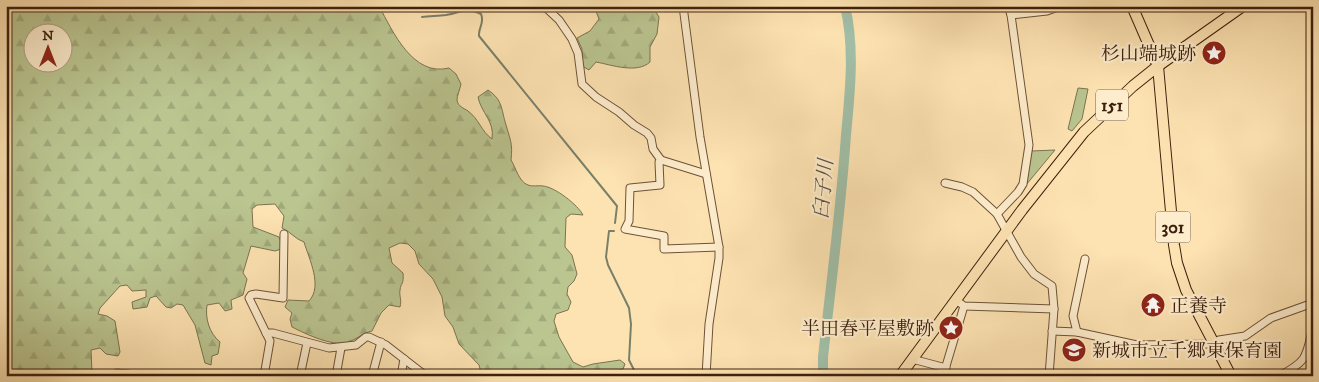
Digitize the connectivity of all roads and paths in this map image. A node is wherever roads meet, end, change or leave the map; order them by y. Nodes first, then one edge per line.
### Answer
1 (544, 6) edge
2 (683, 6) edge
3 (1008, 6) edge
4 (1061, 6) edge
5 (1132, 6) edge
6 (1243, 6) edge
7 (1011, 16) junction
8 (1158, 66) junction
9 (661, 160) junction
10 (706, 174) junction
11 (945, 183) dead end
12 (997, 214) junction
13 (1008, 232) junction
14 (284, 234) dead end
15 (719, 247) junction
16 (1085, 259) dead end
17 (960, 303) junction
18 (1313, 303) edge
19 (1054, 309) junction
20 (1313, 327) edge
21 (1052, 331) junction
22 (1076, 332) junction
23 (266, 333) junction
24 (381, 342) junction
25 (307, 343) junction
26 (1214, 343) junction
27 (341, 348) junction
28 (1313, 355) edge
29 (1305, 358) junction
30 (404, 359) junction
31 (912, 359) junction
32 (945, 372) edge
33 (264, 376) edge
34 (300, 376) edge
35 (336, 376) edge
36 (372, 376) edge
37 (401, 376) edge
38 (426, 376) edge
39 (706, 376) edge
40 (900, 376) edge
41 (1049, 376) edge
42 (1230, 376) edge
43 (1279, 376) edge

1 - 9 street
2 - 10 street
3 - 7 street
4 - 7 street
5 - 8 highway, 301
6 - 8 highway, 151
7 - 12 street
8 - 13 highway, 151
8 - 26 highway, 301
9 - 10 street
9 - 15 street
10 - 15 street
11 - 12 street
12 - 13 street
13 - 17 highway, 151
13 - 19 street
14 - 23 street
15 - 39 street
16 - 22 street
17 - 19 street
17 - 31 highway, 151
17 - 32 street
18 - 26 street
19 - 21 street
20 - 29 street
21 - 22 street
21 - 41 street
22 - 26 street
23 - 25 street
23 - 33 street
24 - 27 street
24 - 30 street
24 - 36 street
25 - 27 street
25 - 34 street
26 - 42 highway, 301
27 - 35 street
28 - 29 street
29 - 43 street
30 - 37 street
30 - 38 street
31 - 32 street
31 - 40 highway, 151

